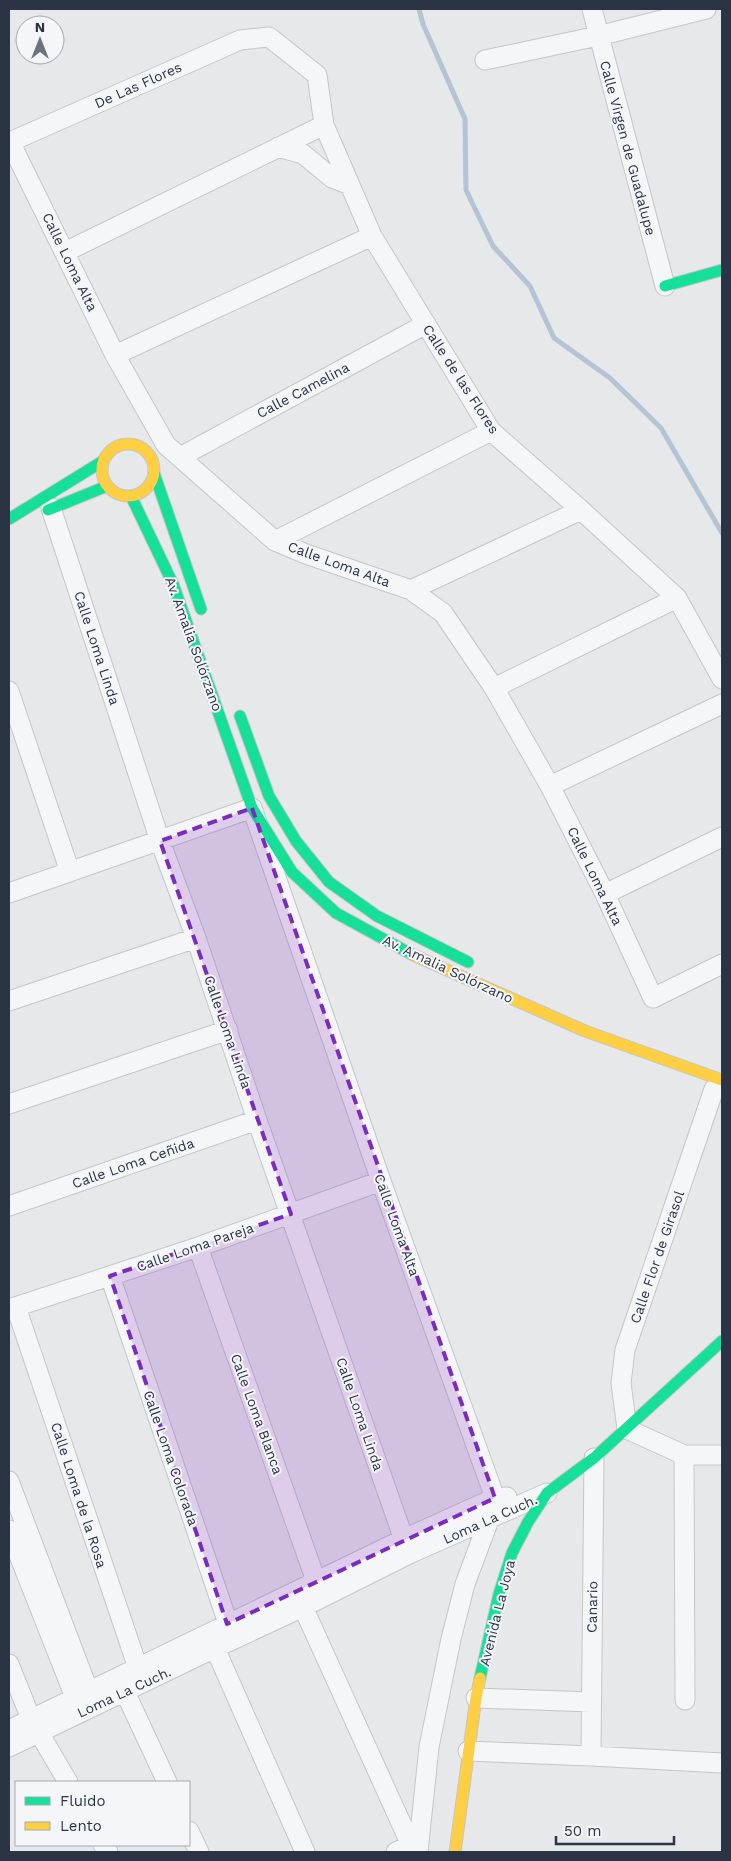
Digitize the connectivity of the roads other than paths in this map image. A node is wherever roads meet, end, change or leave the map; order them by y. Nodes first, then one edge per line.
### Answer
1 (592, 9) edge
2 (706, 9) edge
3 (598, 36) junction
4 (269, 37) joint
5 (485, 60) dead end
6 (324, 125) junction
7 (10, 142) edge
8 (278, 147) junction
9 (350, 185) junction
10 (372, 236) junction
11 (65, 252) junction
12 (722, 270) edge
13 (665, 286) joint
14 (426, 324) junction
15 (115, 355) junction
16 (491, 431) junction
17 (180, 457) junction
18 (103, 461) junction
19 (154, 473) junction
20 (107, 486) junction
21 (131, 496) junction
22 (51, 508) junction
23 (581, 510) junction
24 (34, 518) dead end
25 (9, 519) edge
26 (275, 541) junction
27 (411, 590) junction
28 (677, 598) junction
29 (204, 618) dead end
30 (722, 679) edge
31 (494, 688) junction
32 (9, 691) edge
33 (235, 703) dead end
34 (722, 704) edge
35 (550, 786) junction
36 (252, 808) junction
37 (722, 836) edge
38 (160, 841) junction
39 (70, 872) junction
40 (9, 893) edge
41 (605, 894) junction
42 (196, 938) junction
43 (722, 964) edge
44 (479, 967) dead end
45 (9, 1001) edge
46 (228, 1030) junction
47 (718, 1084) edge
48 (9, 1104) edge
49 (257, 1120) junction
50 (381, 1181) junction
51 (9, 1206) edge
52 (291, 1214) junction
53 (198, 1247) junction
54 (110, 1276) junction
55 (13, 1308) edge
56 (722, 1341) edge
57 (627, 1429) junction
58 (684, 1455) junction
59 (722, 1456) edge
60 (594, 1458) junction
61 (9, 1481) edge
62 (547, 1494) junction
63 (495, 1498) junction
64 (490, 1518) junction
65 (9, 1530) edge
66 (406, 1546) junction
67 (316, 1581) junction
68 (303, 1607) junction
69 (230, 1632) junction
70 (215, 1648) junction
71 (9, 1664) edge
72 (140, 1676) junction
73 (125, 1692) junction
74 (476, 1698) junction
75 (685, 1700) dead end
76 (85, 1702) junction
77 (591, 1702) junction
78 (36, 1725) junction
79 (9, 1730) edge
80 (9, 1748) edge
81 (468, 1751) junction
82 (591, 1756) junction
83 (722, 1763) edge
84 (67, 1781) edge
85 (166, 1781) edge
86 (190, 1833) edge
87 (411, 1848) edge
88 (199, 1852) edge
89 (305, 1852) edge
90 (455, 1852) edge

1 - 3 street, Calle Virgen de Guadalupe
2 - 3 street
3 - 5 street
3 - 13 street, Calle Virgen de Guadalupe
4 - 6 street, Calle de las Flores
4 - 7 street, De Las Flores
6 - 8 street
6 - 9 street, Calle de las Flores
7 - 11 street, Calle Loma Alta
8 - 9 street
8 - 11 street
9 - 10 street, Calle de las Flores
10 - 14 street, Calle de las Flores
10 - 15 street
11 - 15 street, Calle Loma Alta
12 - 13 main road
14 - 16 street, Calle de las Flores
14 - 17 street, Calle Camelina
15 - 17 street, Calle Loma Alta
16 - 23 street, Calle de las Flores
16 - 26 street
17 - 26 street, Calle Loma Alta
18 - 19 main road
18 - 20 main road
18 - 25 main road
19 - 21 main road
19 - 29 main road, Av. Amalia Solórzano
20 - 21 main road
20 - 22 main road
21 - 36 main road, Av. Amalia Solórzano
22 - 24 main road
22 - 38 street, Calle Loma Linda
23 - 27 street
23 - 28 street, Calle de las Flores
26 - 27 street, Calle Loma Alta
27 - 31 street, Calle Loma Alta
28 - 30 street, Calle de las Flores
28 - 31 street
31 - 35 street, Calle Loma Alta
32 - 39 street
33 - 44 main road, Av. Amalia Solórzano
34 - 35 street
35 - 41 street, Calle Loma Alta
36 - 38 street
36 - 47 main road, Av. Amalia Solórzano
36 - 50 street, Calle Loma Alta
37 - 41 street
38 - 39 street
38 - 42 street, Calle Loma Linda
39 - 40 street
41 - 43 street, Calle Loma Alta
42 - 45 street
42 - 46 street, Calle Loma Linda
46 - 48 street
46 - 49 street, Calle Loma Linda
47 - 57 street, Calle Flor de Girasol
49 - 51 street, Calle Loma Ceñida
49 - 52 street, Calle Loma Linda
50 - 52 street, Calle Loma Pareja
50 - 63 street, Calle Loma Alta
52 - 53 street, Calle Loma Pareja
52 - 66 street, Calle Loma Linda
53 - 54 street, Calle Loma Pareja
53 - 67 street, Calle Loma Blanca
54 - 55 street, Calle Loma Pareja
54 - 69 street, Calle Loma Colorada
55 - 72 street, Calle Loma de la Rosa
56 - 57 main road, Avenida La Joya
57 - 58 street
57 - 60 main road, Avenida La Joya
58 - 59 street
58 - 75 street
60 - 62 main road, Avenida La Joya
60 - 77 street, Canario
61 - 76 street
62 - 63 street, Loma La Cuch.
62 - 64 street, Loma La Cuch.
62 - 74 main road, Avenida La Joya
63 - 64 street
63 - 66 street, Loma La Cuch.
64 - 66 street, Loma La Cuch.
64 - 87 street
65 - 76 street
66 - 67 street, Loma La Cuch.
66 - 68 street, Loma La Cuch.
67 - 69 street, Loma La Cuch.
68 - 69 street, Loma La Cuch.
68 - 87 street
69 - 70 street, Loma La Cuch.
69 - 72 street, Loma La Cuch.
70 - 72 street, Loma La Cuch.
70 - 89 street
71 - 78 street
72 - 73 street, Loma La Cuch.
72 - 76 street, Loma La Cuch.
73 - 76 street, Loma La Cuch.
73 - 85 street
74 - 77 street
74 - 81 main road, Avenida La Joya
76 - 78 street, Loma La Cuch.
77 - 82 street, Canario
78 - 79 street, Loma La Cuch.
78 - 80 street, Loma La Cuch.
78 - 84 street
81 - 82 street
81 - 90 main road, Avenida La Joya
82 - 83 street
86 - 88 street

